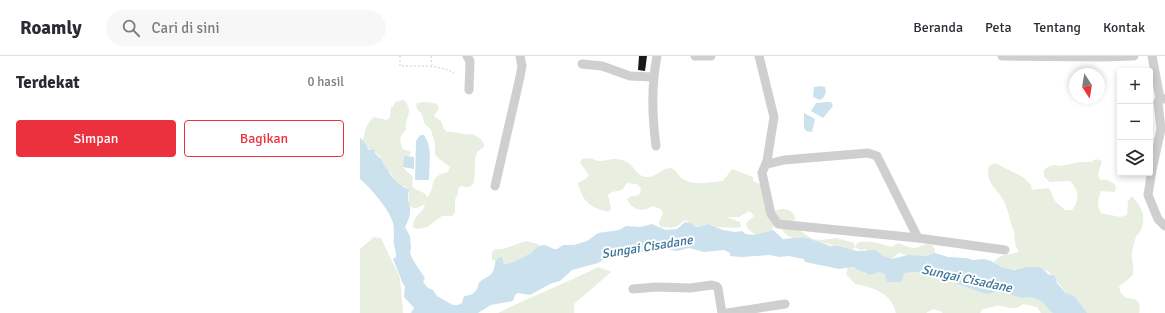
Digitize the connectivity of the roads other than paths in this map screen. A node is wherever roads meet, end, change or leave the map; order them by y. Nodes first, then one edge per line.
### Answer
1 (467, 56) edge
2 (520, 56) edge
3 (657, 56) edge
4 (695, 56) edge
5 (711, 56) edge
6 (759, 56) edge
7 (1002, 56) edge
8 (1134, 56) edge
9 (1152, 56) edge
10 (582, 64) dead end
11 (653, 77) junction
12 (469, 90) dead end
13 (1162, 99) edge
14 (656, 146) dead end
15 (767, 161) junction
16 (494, 186) dead end
17 (1165, 226) edge
18 (918, 238) junction
19 (1005, 250) dead end
20 (633, 289) dead end
21 (785, 304) dead end
22 (722, 313) edge
23 (727, 313) edge

1 - 12 street
2 - 16 street
3 - 11 street
4 - 5 street
6 - 15 street
7 - 8 street
9 - 13 street
10 - 11 street
11 - 14 street
13 - 17 street
15 - 18 street
15 - 18 street
18 - 19 street
20 - 22 street
21 - 23 street

